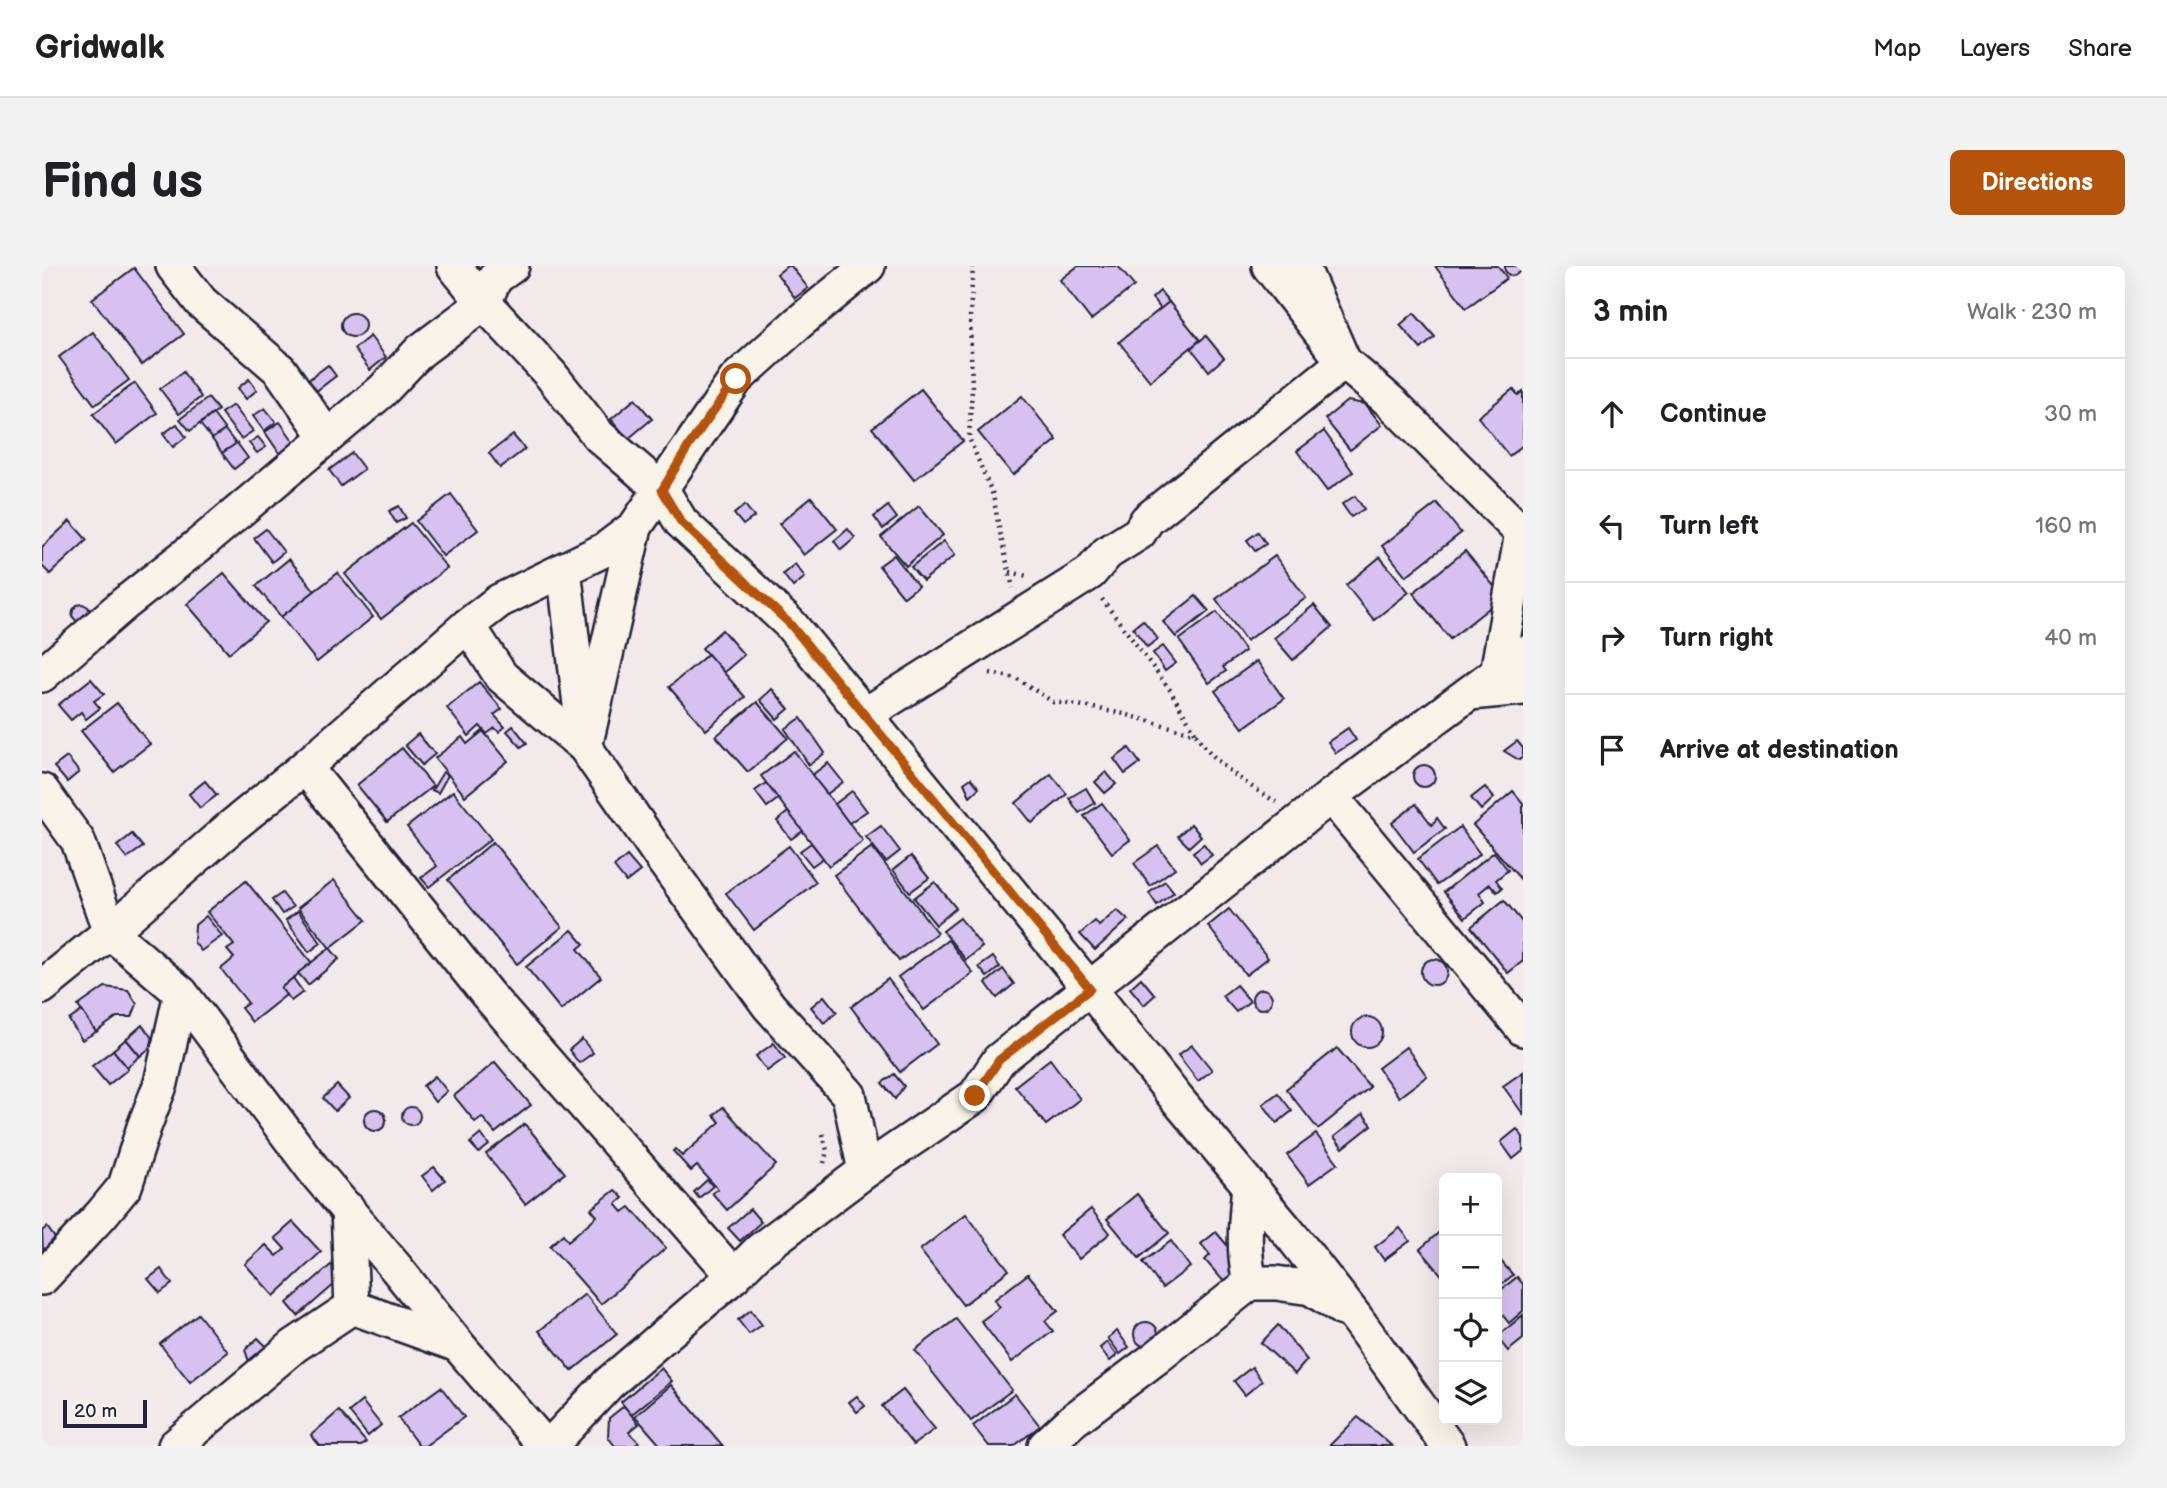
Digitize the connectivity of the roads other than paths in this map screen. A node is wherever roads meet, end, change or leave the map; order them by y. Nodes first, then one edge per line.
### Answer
1 (173, 266) edge
2 (454, 266) edge
3 (868, 266) edge
4 (1269, 266) edge
5 (1302, 266) edge
6 (497, 278) edge
7 (1344, 362) junction
8 (327, 437) junction
9 (662, 490) junction
10 (635, 527) junction
11 (1523, 534) edge
12 (564, 569) junction
13 (468, 625) junction
14 (1523, 653) edge
15 (42, 675) edge
16 (1510, 680) edge
17 (863, 716) junction
18 (585, 747) junction
19 (305, 768) junction
20 (42, 791) edge
21 (1331, 796) junction
22 (110, 932) junction
23 (42, 987) edge
24 (1090, 989) junction
25 (181, 993) junction
26 (1523, 1029) edge
27 (865, 1171) junction
28 (1249, 1185) junction
29 (348, 1209) junction
30 (734, 1276) junction
31 (42, 1278) edge
32 (1250, 1283) junction
33 (352, 1307) junction
34 (1356, 1318) junction
35 (458, 1345) junction
36 (175, 1446) edge
37 (547, 1446) edge
38 (1045, 1446) edge
39 (1448, 1446) edge

1 - 8 street
2 - 6 street
3 - 9 street
4 - 7 street
5 - 7 street
6 - 8 street
6 - 9 street
7 - 11 street
7 - 17 street
8 - 15 street
9 - 10 street
9 - 17 street
10 - 12 street
10 - 18 street
11 - 16 street
12 - 13 street
12 - 18 street
13 - 18 street
13 - 19 street
14 - 16 street
16 - 21 street
17 - 24 street
18 - 27 street
19 - 22 street
19 - 30 street
20 - 22 street
21 - 24 street
21 - 26 street
22 - 23 street
22 - 25 street
24 - 27 street
24 - 28 street
25 - 29 street
25 - 31 street
27 - 30 street
28 - 32 street
28 - 34 street
29 - 33 street
29 - 35 street
30 - 37 street
32 - 34 street
32 - 38 street
33 - 35 street
33 - 36 street
34 - 39 street
35 - 37 street

